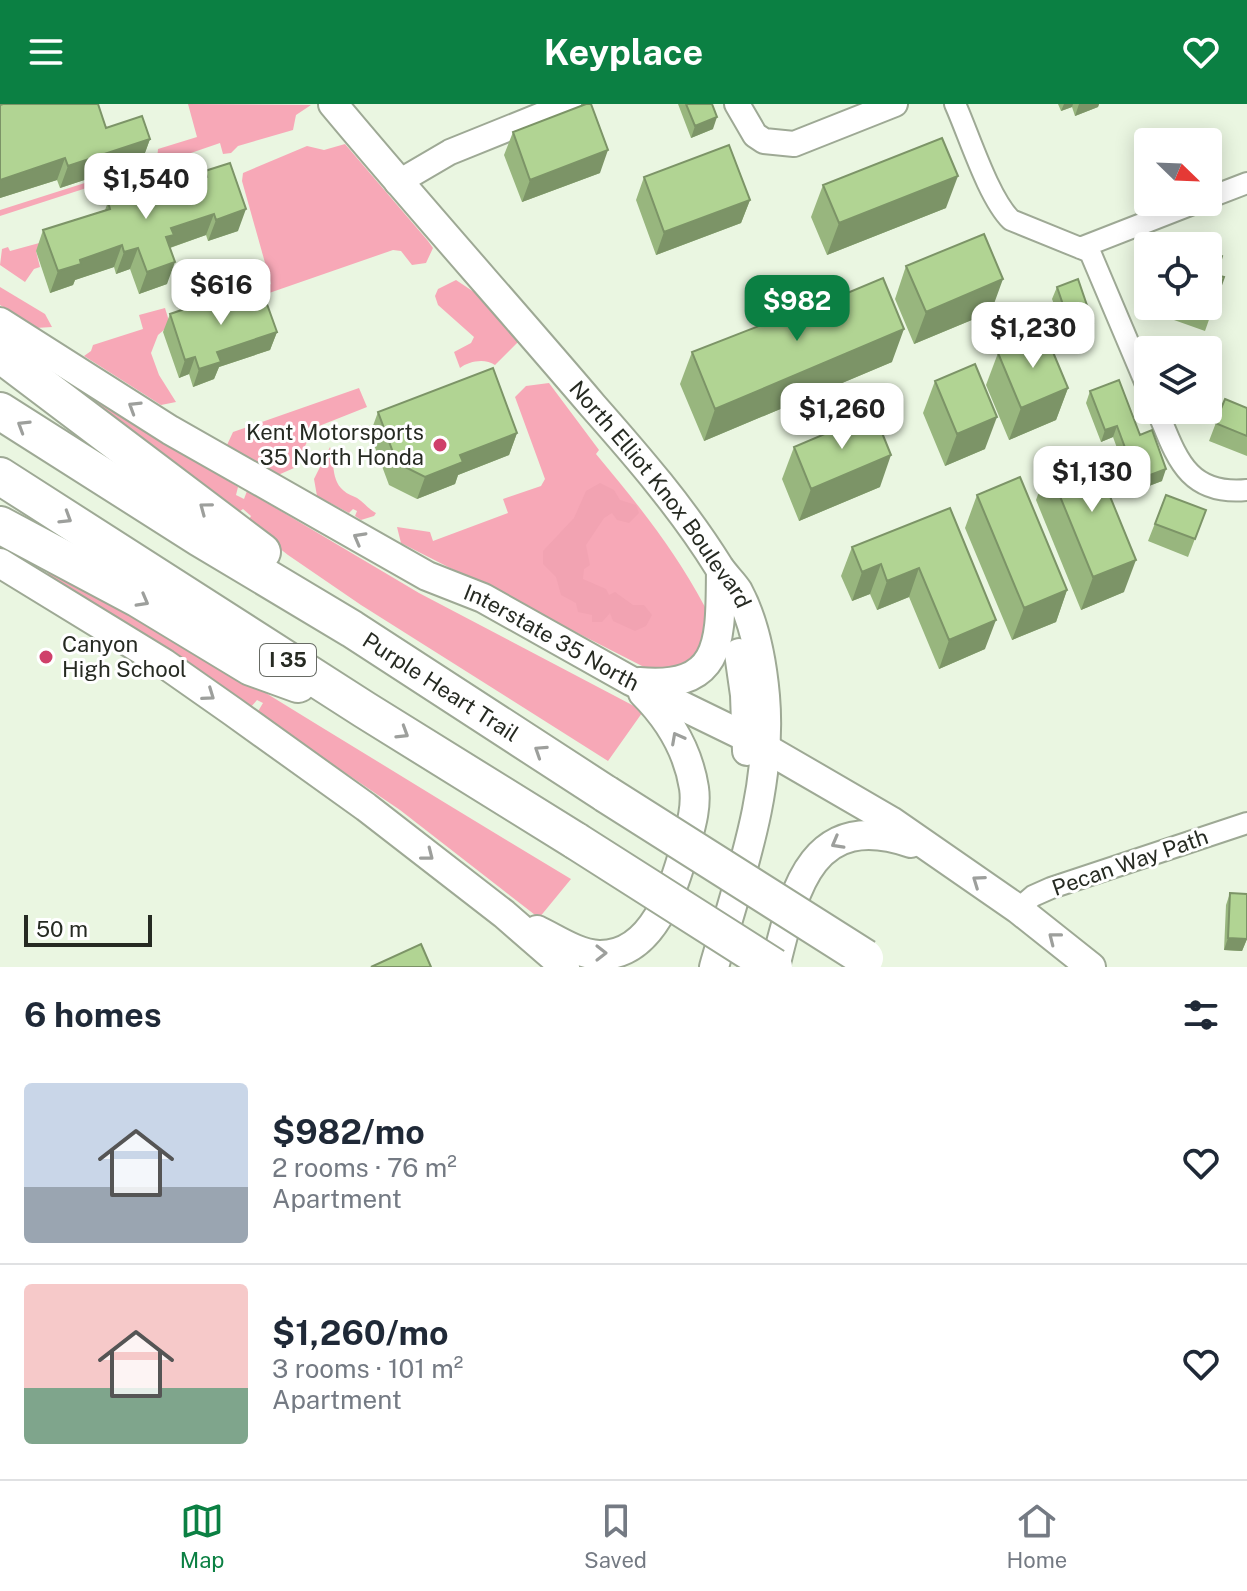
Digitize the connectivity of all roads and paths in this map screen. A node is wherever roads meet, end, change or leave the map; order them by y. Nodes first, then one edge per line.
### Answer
1 (333, 104) edge
2 (569, 104) edge
3 (737, 104) edge
4 (895, 104) edge
5 (955, 104) edge
6 (397, 183) junction
7 (1247, 183) edge
8 (1222, 193) edge
9 (1162, 216) edge
10 (1080, 248) junction
11 (0, 322) edge
12 (0, 354) edge
13 (1134, 356) edge
14 (0, 411) edge
15 (1163, 424) edge
16 (0, 476) edge
17 (1247, 490) edge
18 (0, 525) edge
19 (0, 563) edge
20 (721, 579) junction
21 (352, 629) junction
22 (631, 681) junction
23 (365, 710) junction
24 (757, 743) junction
25 (1247, 823) edge
26 (938, 852) junction
27 (1018, 909) junction
28 (504, 914) junction
29 (872, 962) edge
30 (565, 967) edge
31 (694, 967) edge
32 (714, 967) edge
33 (775, 967) edge
34 (1091, 967) edge

1 - 6 main road, North Elliot Knox Boulevard
2 - 6 street
3 - 4 street
5 - 10 street
6 - 20 main road, North Elliot Knox Boulevard
7 - 8 street
9 - 10 street
10 - 13 street
22 -> 11 main road, Interstate 35 North
21 -> 12 highway
21 -> 14 highway, Purple Heart Trail / I 35
15 - 17 street
16 -> 23 highway, I 35
18 -> 23 highway
19 -> 28 main road
20 - 22 main road
20 - 24 main road, North Elliot Knox Boulevard
29 -> 21 highway, Purple Heart Trail / I 35, bridge
22 - 24 main road, Interstate 35 North
28 -> 22 main road
23 -> 33 highway, I 35, bridge
24 - 26 main road, Interstate 35 North
24 - 31 main road, North Elliot Knox Boulevard
24 - 32 main road, North Elliot Knox Boulevard
25 - 27 street, Pecan Way Path
27 -> 26 main road, Interstate 35 North
26 -> 33 main road
34 -> 27 main road, Interstate 35 North
28 - 30 main road

